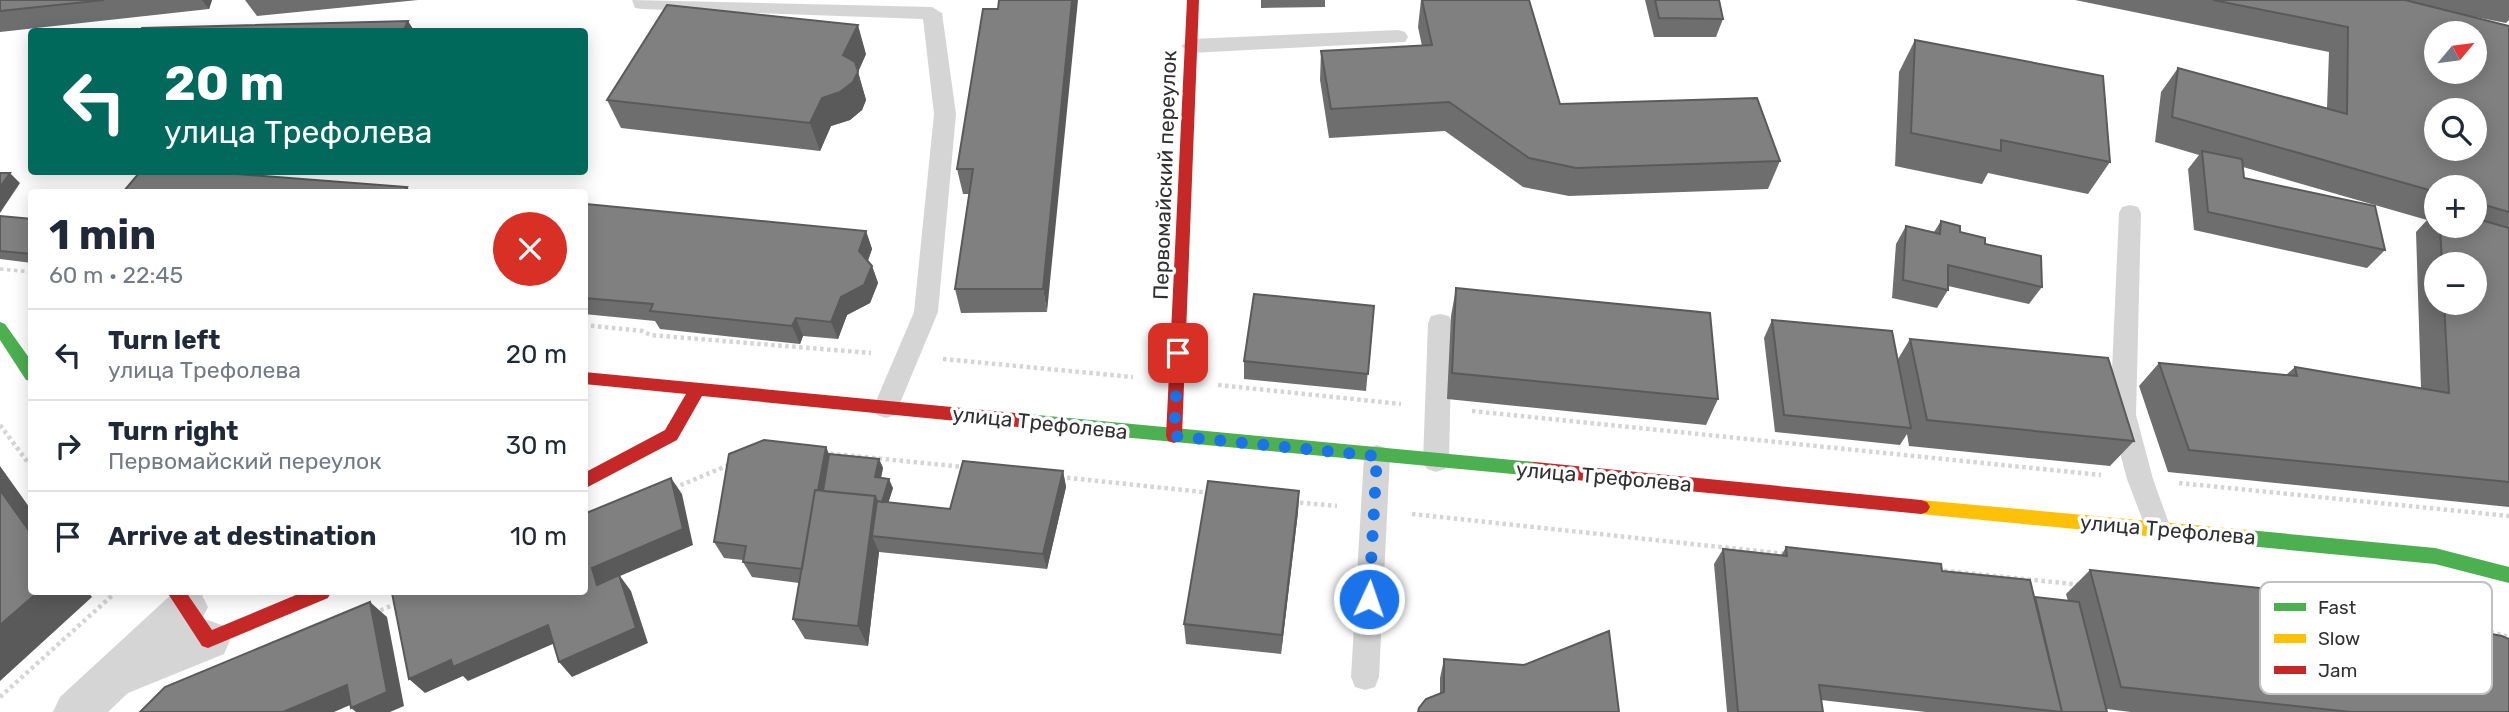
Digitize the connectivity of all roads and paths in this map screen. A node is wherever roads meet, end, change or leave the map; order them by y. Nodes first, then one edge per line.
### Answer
1 (642, 0) edge
2 (1194, 0) edge
3 (1398, 37) dead end
4 (1191, 46) junction
5 (2130, 213) dead end
6 (0, 269) edge
7 (28, 272) edge
8 (4, 323) edge
9 (1440, 323) dead end
10 (588, 325) edge
11 (908, 356) junction
12 (28, 368) edge
13 (588, 378) edge
14 (1176, 381) junction
15 (697, 390) junction
16 (886, 408) junction
17 (1437, 408) junction
18 (0, 425) edge
19 (1174, 436) junction
20 (813, 452) edge
21 (1377, 456) junction
22 (1436, 461) junction
23 (736, 462) edge
24 (28, 463) edge
25 (976, 468) edge
26 (1058, 477) edge
27 (2140, 479) junction
28 (588, 480) edge
29 (664, 492) edge
30 (1222, 494) edge
31 (1291, 502) edge
32 (1374, 510) junction
33 (2509, 516) edge
34 (2158, 529) junction
35 (1789, 554) edge
36 (1928, 569) edge
37 (2509, 575) edge
38 (2094, 586) edge
39 (113, 595) edge
40 (303, 595) edge
41 (190, 613) edge
42 (2492, 632) edge
43 (2509, 637) edge
44 (1365, 677) dead end
45 (0, 697) edge
46 (76, 712) edge

1 - 11 lane
2 - 4 street, Первомайский переулок
3 - 4 lane
4 - 14 street, Первомайский переулок
5 - 27 lane
6 - 7 path
8 - 12 street
9 - 17 lane
10 - 11 path
11 - 14 path
11 - 16 lane
13 - 15 street, улица Трефолева
14 - 17 path
14 - 19 street, Первомайский переулок
15 - 16 street, улица Трефолева
15 - 28 street
16 - 19 street, улица Трефолева
17 - 22 lane
17 - 27 path
18 - 24 path
19 - 21 street, улица Трефолева
20 - 25 path
21 - 22 street, улица Трефолева
21 - 32 lane
22 - 34 street, улица Трефолева
23 - 29 path
26 - 30 path
27 - 33 path
27 - 34 lane
31 - 32 path
32 - 35 path
32 - 44 lane
34 - 37 street, улица Трефолева
36 - 38 path
39 - 45 path
40 - 41 street
41 - 46 street
42 - 43 path

